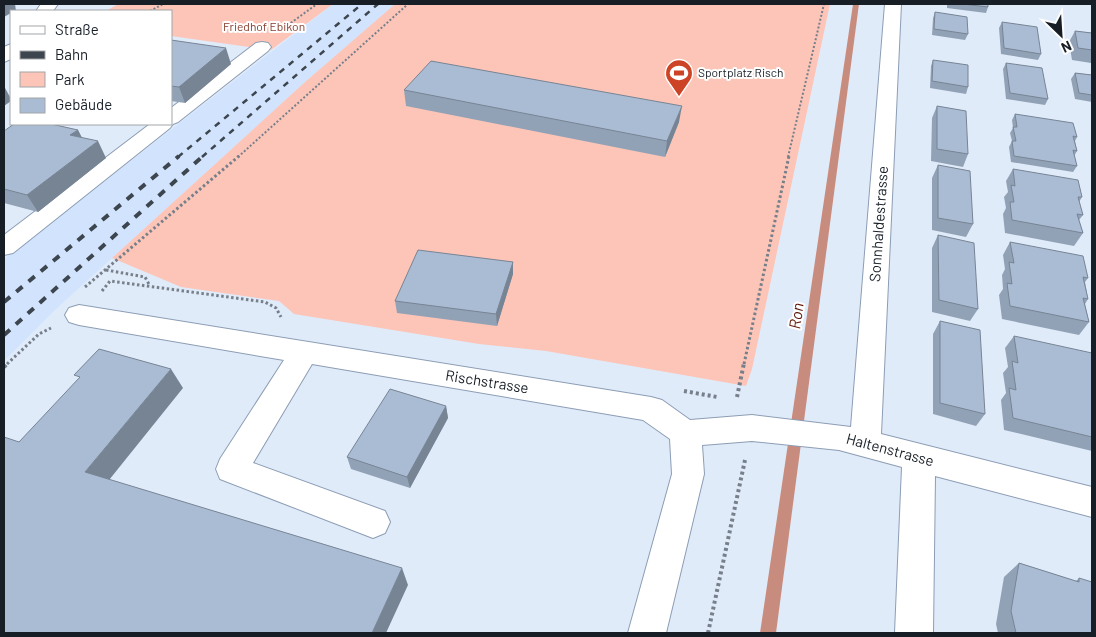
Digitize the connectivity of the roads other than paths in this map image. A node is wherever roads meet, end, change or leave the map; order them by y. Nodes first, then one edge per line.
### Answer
1 (894, 4) edge
2 (262, 47) road end
3 (172, 117) edge
4 (162, 125) edge
5 (4, 247) edge
6 (79, 315) road end
7 (305, 351) junction
8 (684, 433) junction
9 (852, 441) junction
10 (919, 458) junction
11 (1092, 502) edge
12 (373, 522) dead end
13 (647, 633) edge
14 (914, 633) edge

1 - 9 street, Sonnhaldestrasse
2 - 3 street
4 - 5 street
6 - 7 street, Rischstrasse
7 - 8 street, Rischstrasse
7 - 12 street
8 - 9 street, Haltenstrasse
8 - 13 street
9 - 10 street, Haltenstrasse
10 - 11 street, Haltenstrasse
10 - 14 street

